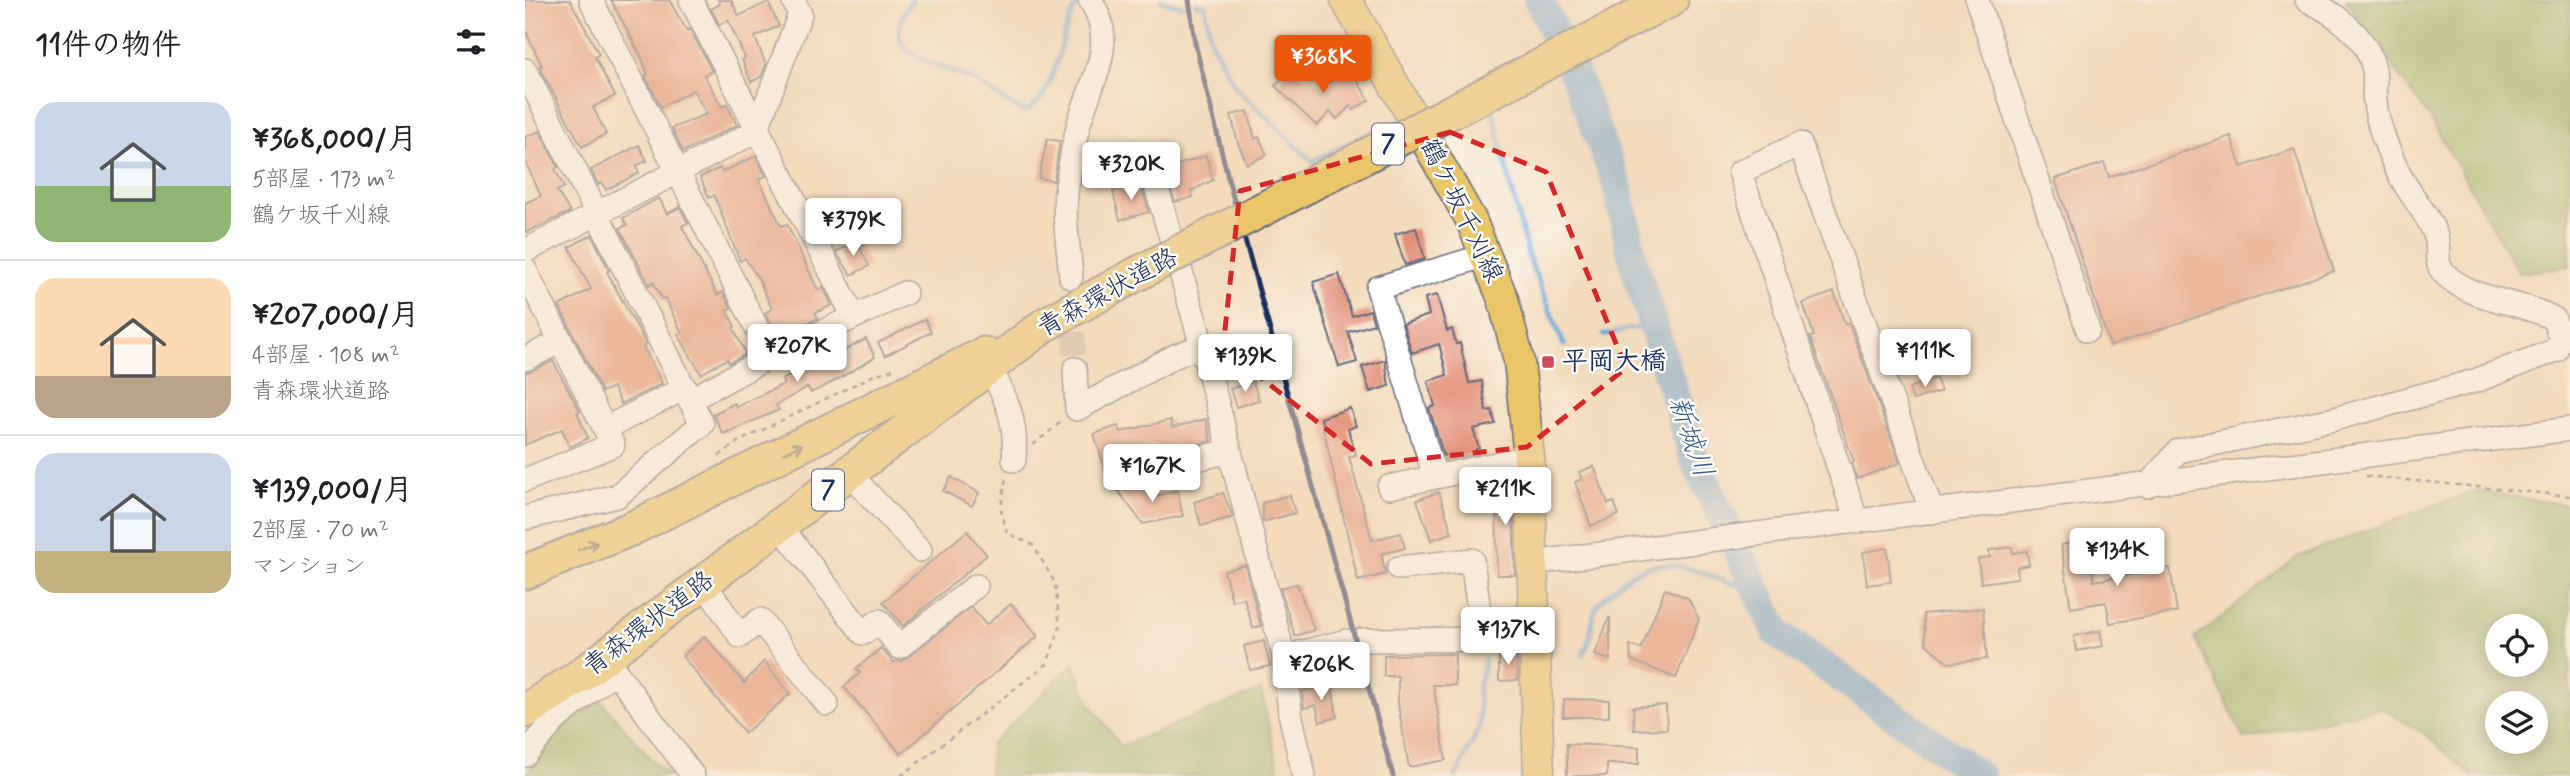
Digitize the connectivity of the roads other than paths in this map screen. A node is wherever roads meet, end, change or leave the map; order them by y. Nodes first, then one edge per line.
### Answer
1 (591, 0) edge
2 (691, 0) edge
3 (793, 0) edge
4 (1090, 0) edge
5 (1346, 0) edge
6 (1671, 0) edge
7 (1977, 0) edge
8 (2307, 0) edge
9 (525, 70) edge
10 (756, 131) junction
11 (679, 174) junction
12 (1157, 189) dead end
13 (599, 215) junction
14 (525, 251) edge
15 (1487, 255) junction
16 (525, 270) edge
17 (1071, 277) tunnel mouth
18 (905, 293) dead end
19 (854, 317) junction
20 (1046, 324) junction
21 (2088, 330) dead end
22 (562, 341) junction
23 (1202, 346) junction
24 (771, 356) junction
25 (525, 359) edge
26 (990, 368) junction
27 (1075, 369) tunnel mouth
28 (688, 394) junction
29 (606, 428) junction
30 (2570, 429) edge
31 (1230, 451) junction
32 (1529, 457) junction
33 (1014, 460) road end
34 (850, 474) junction
35 (1119, 477) dead end
36 (1434, 477) junction
37 (525, 480) edge
38 (2147, 486) junction
39 (1389, 487) dead end
40 (1932, 512) junction
41 (525, 518) edge
42 (1857, 522) junction
43 (781, 526) junction
44 (920, 550) dead end
45 (1531, 563) junction
46 (1399, 568) dead end
47 (525, 572) edge
48 (704, 583) junction
49 (976, 586) dead end
50 (1483, 639) junction
51 (1535, 639) junction
52 (1284, 657) junction
53 (610, 664) junction
54 (577, 678) junction
55 (827, 704) dead end
56 (525, 711) edge
57 (525, 732) edge
58 (525, 755) edge
59 (693, 776) edge
60 (1304, 776) edge
61 (1539, 776) edge

1 - 11 street
2 - 10 street
3 - 10 street
4 - 17 street
5 - 15 main road, 鶴ケ坂千刈線
6 - 20 highway, 青森環状道路 / 7, bridge
7 - 21 street
8 - 38 street
9 - 13 street
10 - 11 street
10 - 19 street
11 - 13 street
11 - 24 street
12 - 23 street
13 - 14 street
13 - 28 street
15 - 32 main road, 鶴ケ坂千刈線
15 - 36 street
16 - 22 street
18 - 19 street
19 - 24 street
20 - 26 highway, 青森環状道路 / 7
47 -> 20 highway
22 - 25 street
22 - 29 street
23 - 27 street
23 - 31 street
24 - 28 street
26 - 33 street
26 - 34 highway, 青森環状道路 / 7
28 - 29 street
28 - 41 street
29 - 37 street
30 - 38 street
31 - 35 street
31 - 52 street
32 - 36 street
32 - 45 main road, 鶴ケ坂千刈線
34 - 43 highway, 青森環状道路 / 7
34 - 44 street
36 - 39 street
38 - 40 street
40 - 42 street
40 - 42 street
42 - 45 street
43 - 48 highway, 青森環状道路 / 7
43 - 49 street
45 - 51 main road, 鶴ケ坂千刈線
46 - 50 street
48 - 53 highway, 青森環状道路 / 7
48 - 55 street
50 - 51 street
50 - 52 street
51 - 61 main road, 鶴ケ坂千刈線
52 - 60 street
53 - 54 highway, 青森環状道路 / 7
53 - 58 street
53 - 59 street
54 - 56 highway, 青森環状道路 / 7
54 - 57 highway

